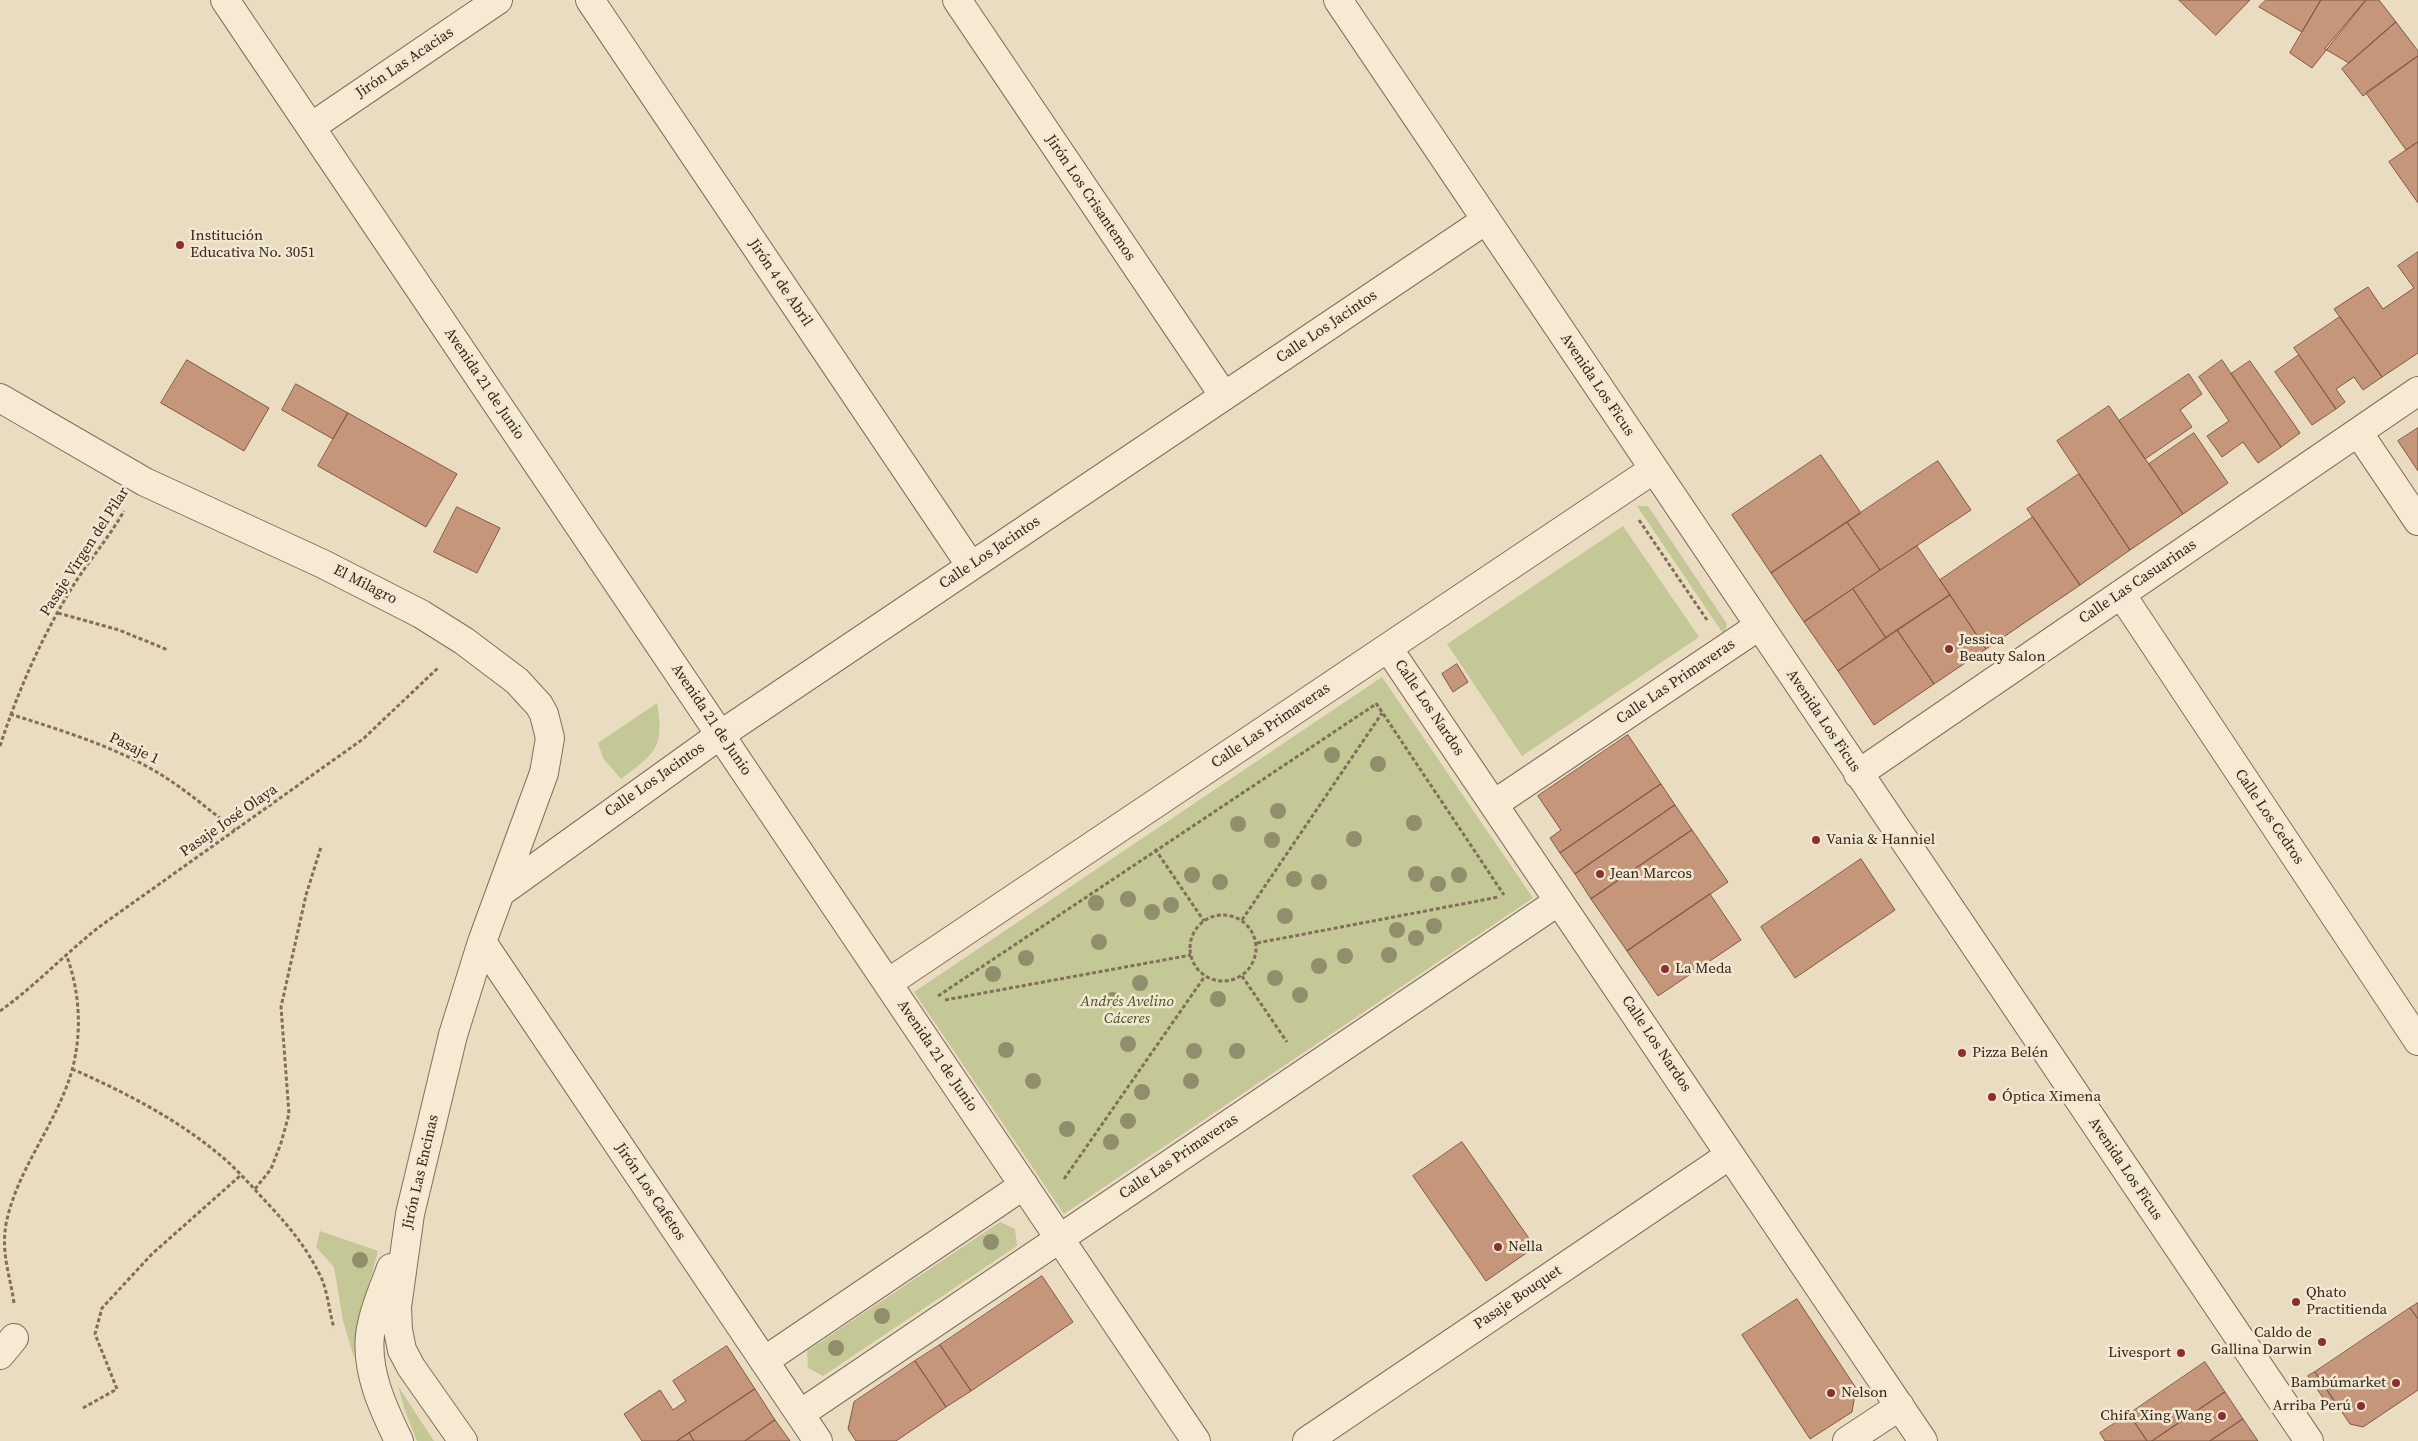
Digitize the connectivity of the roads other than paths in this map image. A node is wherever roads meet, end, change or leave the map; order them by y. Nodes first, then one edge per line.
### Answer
1 (225, 0) edge
2 (498, 0) edge
3 (590, 0) edge
4 (957, 0) edge
5 (1338, 0) edge
6 (311, 127) junction
7 (1486, 220) junction
8 (2418, 391) edge
9 (1224, 396) junction
10 (0, 398) edge
11 (2358, 432) junction
12 (1654, 469) junction
13 (2418, 521) edge
14 (971, 566) junction
15 (2121, 594) junction
16 (1759, 626) junction
17 (1388, 648) junction
18 (720, 735) junction
19 (1858, 774) junction
20 (1494, 804) junction
21 (500, 893) junction
22 (1559, 901) junction
23 (482, 942) junction
24 (888, 983) junction
25 (2418, 1041) edge
26 (1730, 1155) junction
27 (1024, 1185) junction
28 (410, 1214) junction
29 (1060, 1238) junction
30 (764, 1361) junction
31 (1900, 1406) junction
32 (800, 1414) junction
33 (399, 1441) edge
34 (463, 1441) edge
35 (818, 1441) edge
36 (1196, 1441) edge
37 (1307, 1441) edge
38 (1847, 1441) edge
39 (1923, 1441) edge
40 (2309, 1441) edge

1 - 6 street, Avenida 21 de Junio
2 - 6 street, Jirón Las Acacias
3 - 14 street, Jirón 4 de Abril
4 - 9 street, Jirón Los Crisantemos
5 - 7 street, Avenida Los Ficus
6 - 18 street, Avenida 21 de Junio
7 - 9 street, Calle Los Jacintos
7 - 12 street, Avenida Los Ficus
8 - 11 street, Calle Las Casuarinas
9 - 14 street, Calle Los Jacintos
10 - 21 street, El Milagro
11 - 13 street
11 - 15 street, Calle Las Casuarinas
12 - 16 street, Avenida Los Ficus
12 - 17 street, Calle Las Primaveras
14 - 18 street, Calle Los Jacintos
15 - 19 street, Calle Las Casuarinas
15 - 25 street, Calle Los Cedros
16 - 19 street, Avenida Los Ficus
16 - 20 street, Calle Las Primaveras
17 - 20 street, Calle Los Nardos
17 - 24 street, Calle Las Primaveras
18 - 21 street, Calle Los Jacintos
18 - 24 street, Avenida 21 de Junio
19 - 40 street, Avenida Los Ficus
20 - 22 street, Calle Los Nardos
21 - 23 street, Jirón Las Encinas
22 - 26 street, Calle Los Nardos
22 - 29 street, Calle Las Primaveras
23 - 28 street, Jirón Las Encinas
23 - 30 street, Jirón Los Cafetos
24 - 27 street, Avenida 21 de Junio
26 - 31 street, Calle Los Nardos
26 - 37 street, Pasaje Bouquet
27 - 29 street, Avenida 21 de Junio
27 - 30 street
28 - 33 street
28 - 34 street, Jirón Las Encinas
29 - 32 street, Calle Las Primaveras
29 - 36 street, Avenida 21 de Junio
30 - 32 street, Jirón Los Cafetos
31 - 38 street
31 - 39 street, Calle Los Nardos
32 - 35 street, Jirón Los Cafetos

